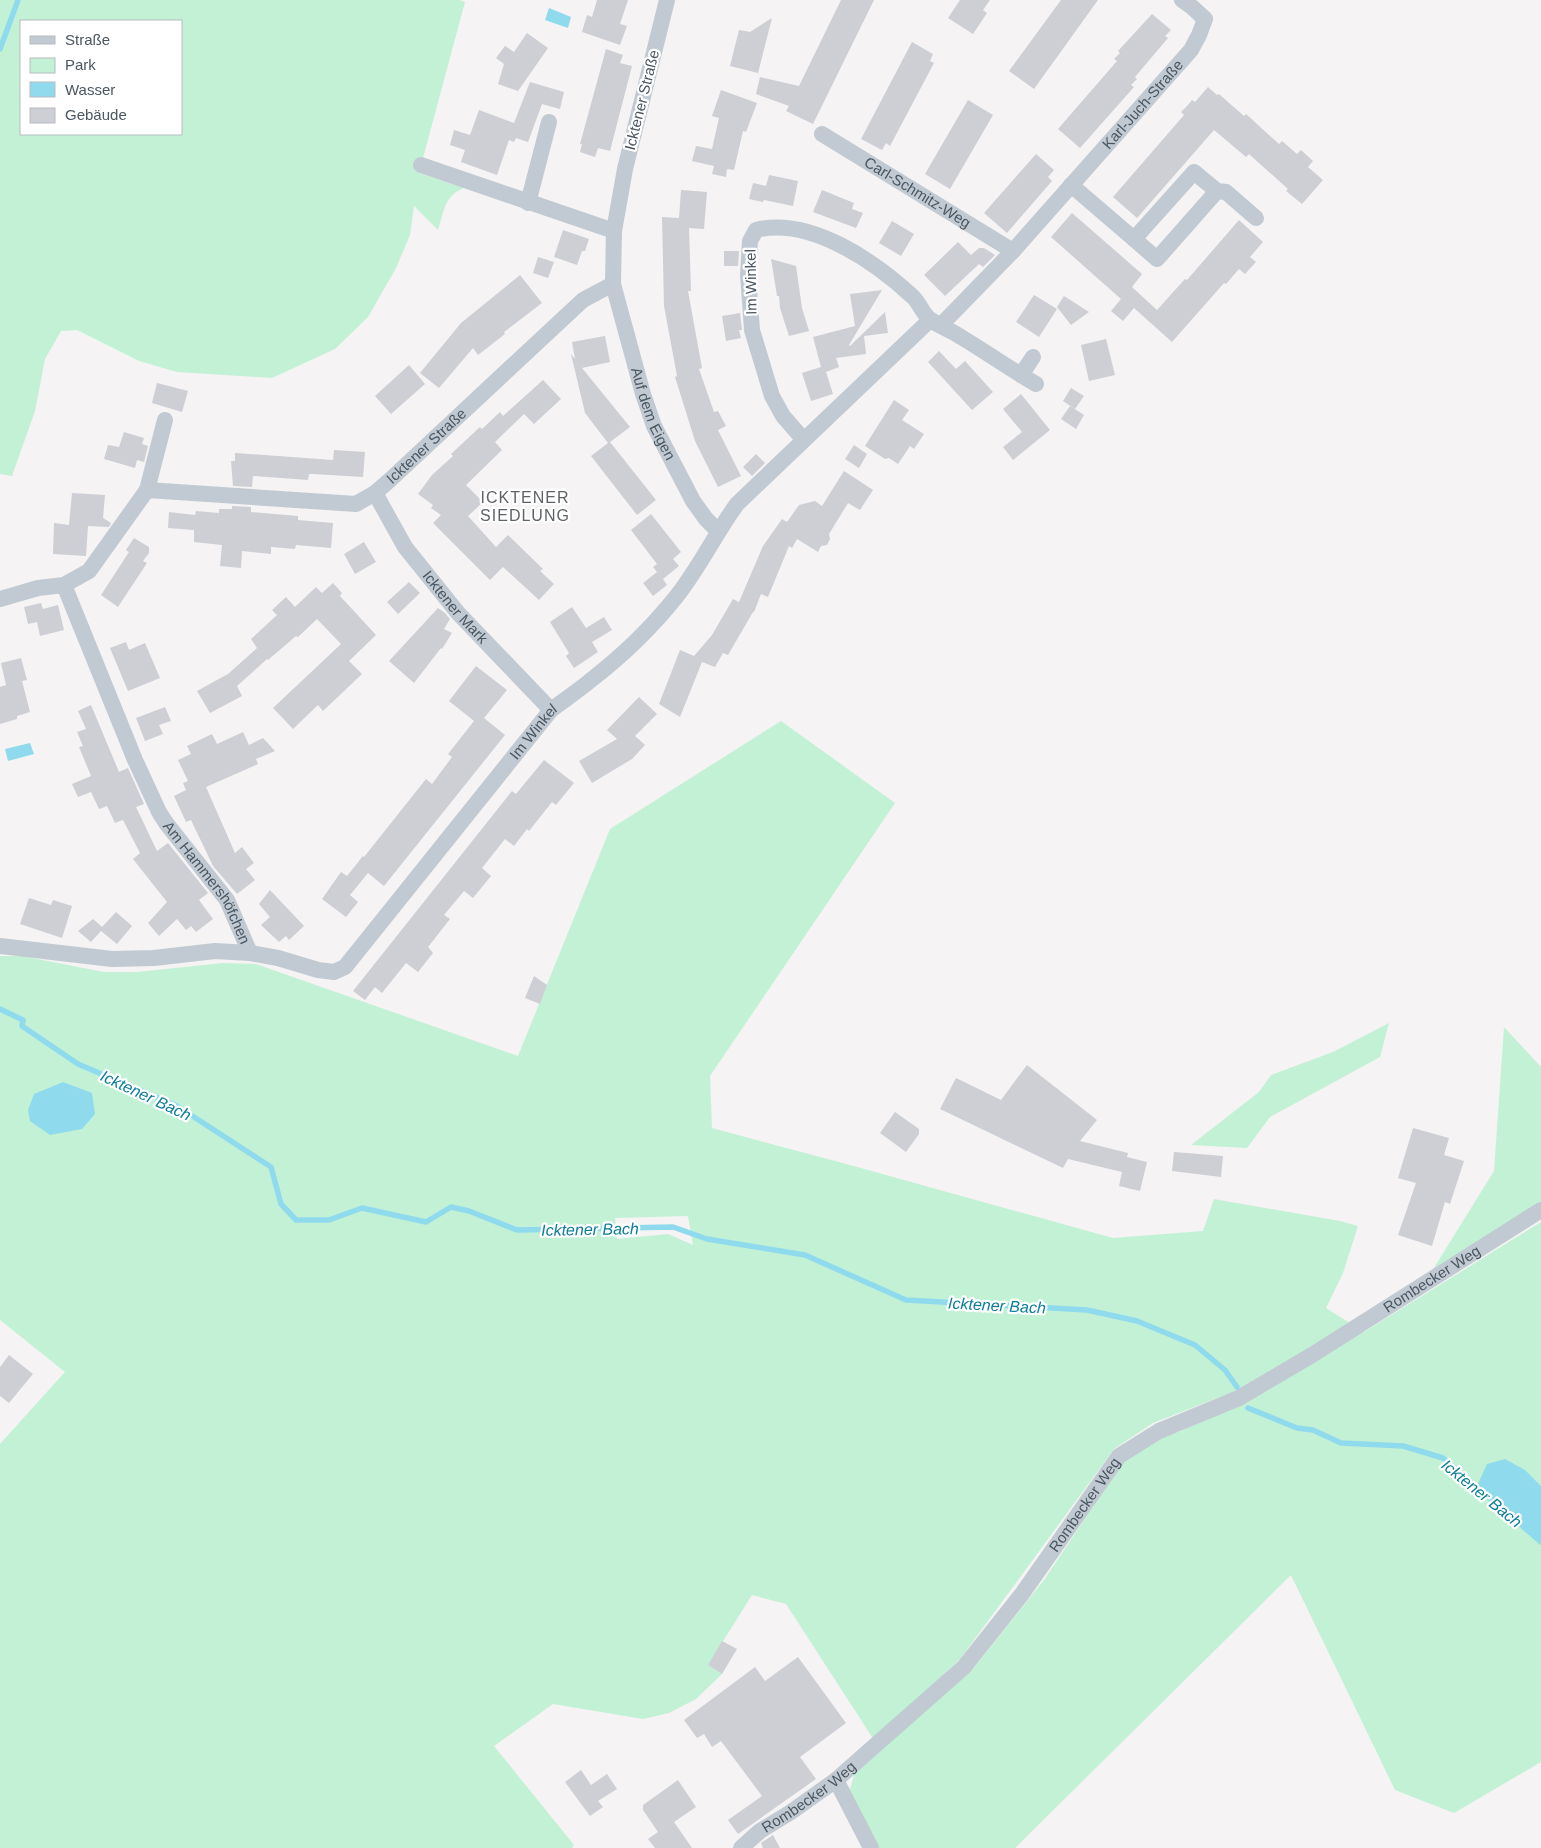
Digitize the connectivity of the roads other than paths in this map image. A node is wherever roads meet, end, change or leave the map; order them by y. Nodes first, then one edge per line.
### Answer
1 (667, 0) edge
2 (1182, 0) edge
3 (549, 122) dead end
4 (822, 134) dead end
5 (421, 165) dead end
6 (1071, 185) junction
7 (1217, 191) junction
8 (528, 202) junction
9 (1256, 218) dead end
10 (614, 231) junction
11 (1134, 239) junction
12 (1014, 251) junction
13 (613, 284) junction
14 (935, 322) junction
15 (1033, 357) dead end
16 (1021, 375) junction
17 (1036, 384) dead end
18 (165, 420) dead end
19 (803, 439) junction
20 (147, 490) junction
21 (375, 493) junction
22 (718, 531) junction
23 (64, 585) junction
24 (0, 599) edge
25 (551, 710) junction
26 (0, 946) edge
27 (250, 953) junction
28 (1541, 1210) edge
29 (836, 1780) junction
30 (741, 1848) edge
31 (871, 1848) edge

1 - 10 street, Icktener Straße
2 - 6 street, Karl-Juch-Straße
3 - 8 street
4 - 12 street, Carl-Schmitz-Weg
5 - 8 street
6 - 11 street
6 - 12 street, Karl-Juch-Straße
7 - 9 street
7 - 11 street
7 - 11 street
8 - 10 street
10 - 13 street, Icktener Straße
12 - 14 street, Karl-Juch-Straße
13 - 21 street, Icktener Straße
13 - 22 street, Auf dem Eigen
14 - 16 street, Im Winkel
14 - 19 street, Im Winkel
14 - 19 street, Im Winkel
15 - 16 street
16 - 17 street, Im Winkel
18 - 20 street
19 - 22 street, Im Winkel
20 - 21 street, Icktener Straße
20 - 23 street
21 - 25 street, Icktener Mark
22 - 25 street, Im Winkel
23 - 24 street
23 - 27 street, Am Hammershöfchen
25 - 27 street, Im Winkel
26 - 27 street, Am Hammershöfchen
28 - 29 street, Rombecker Weg
29 - 30 street, Rombecker Weg
29 - 31 street

